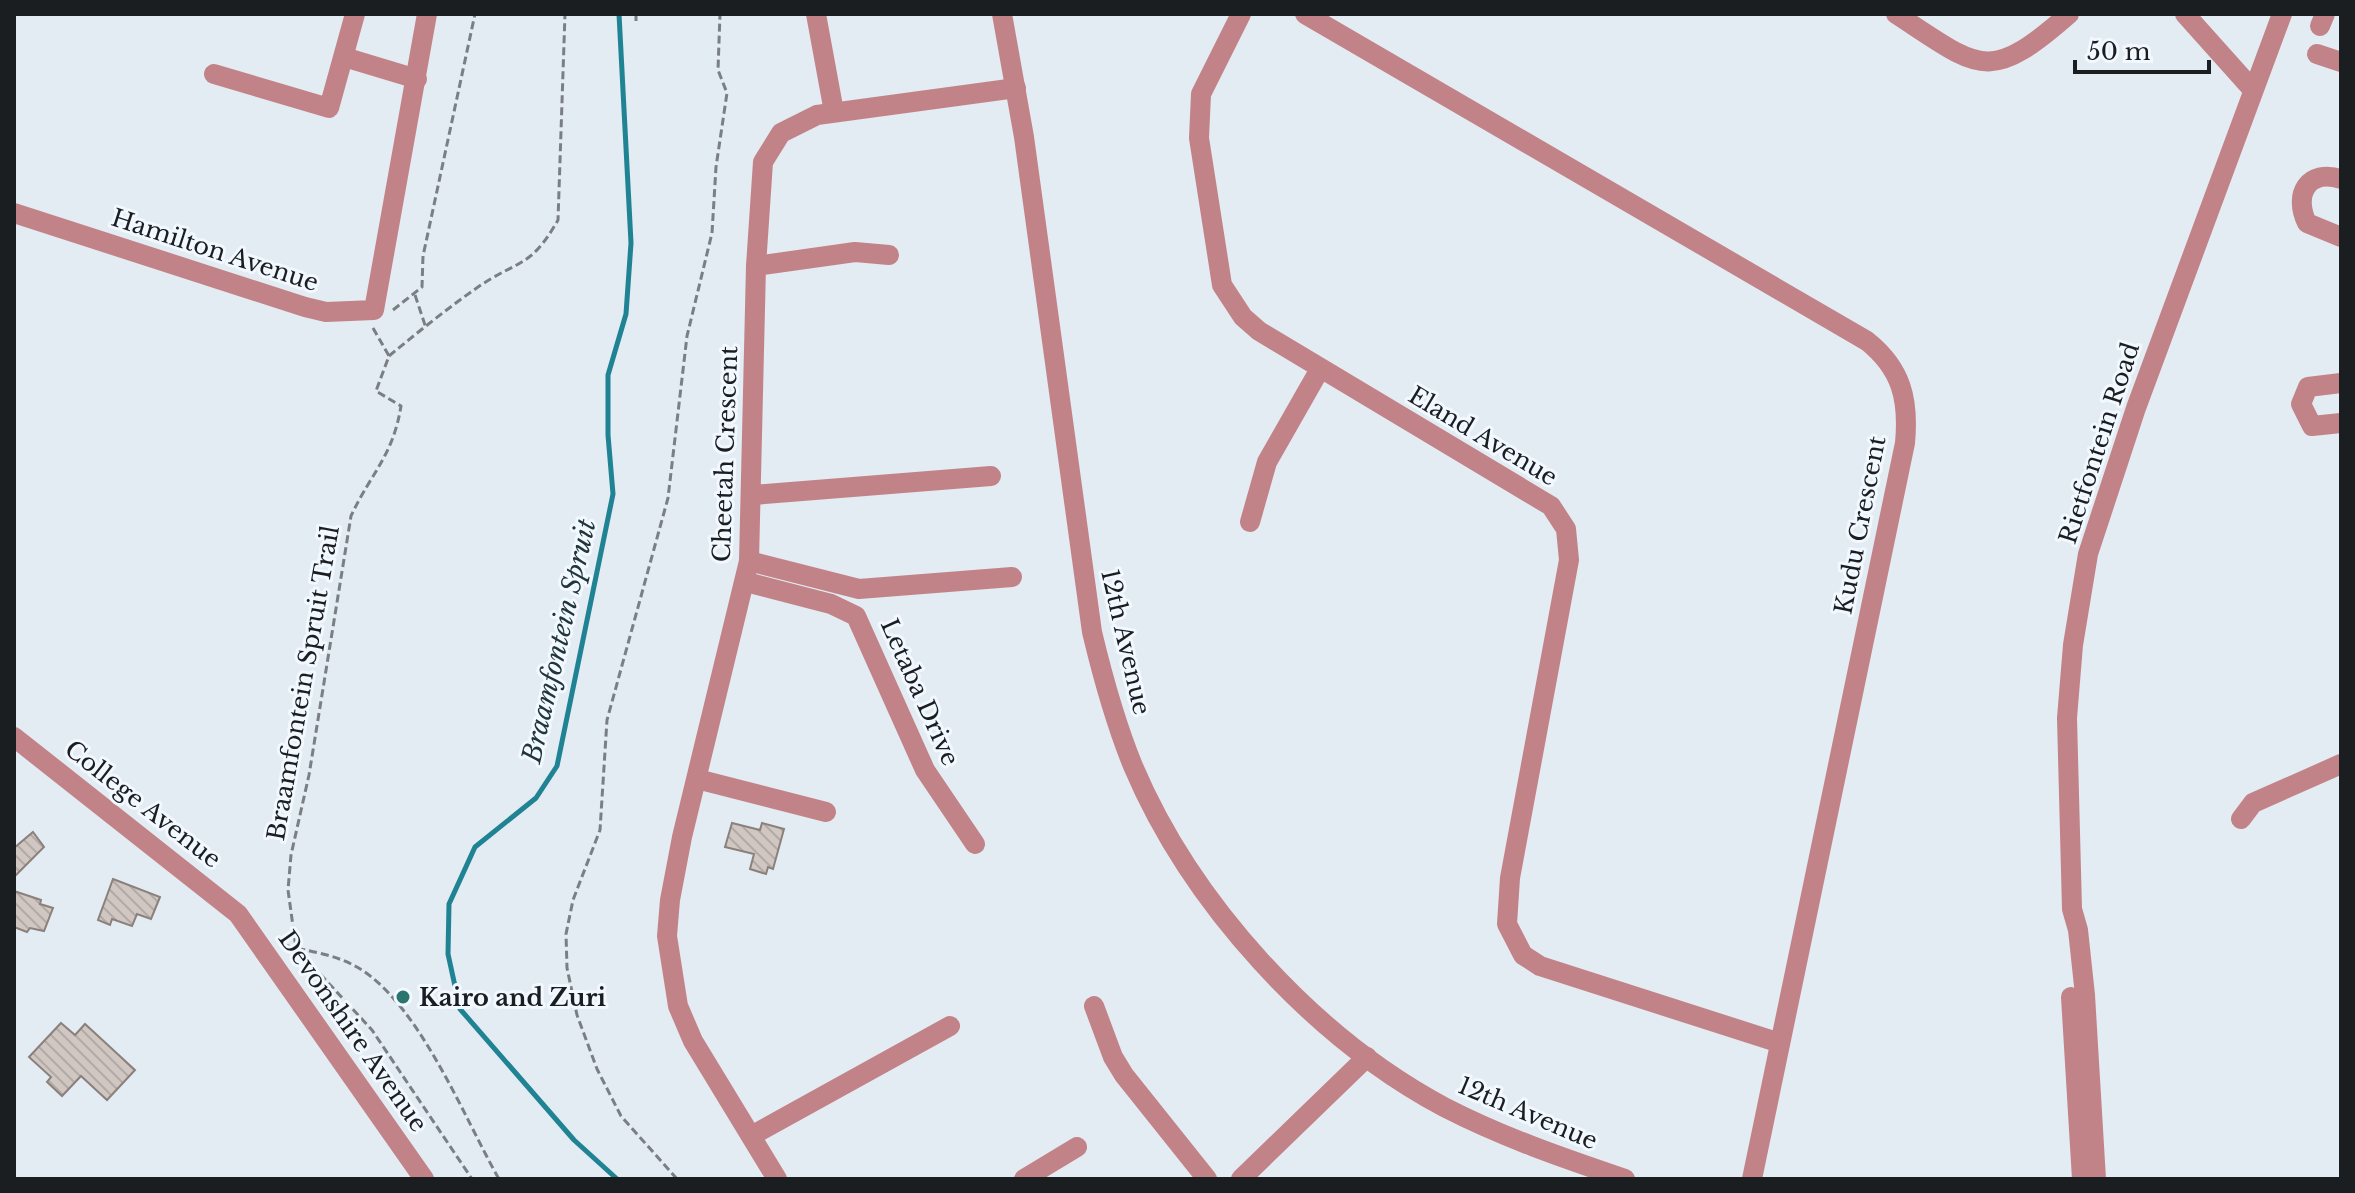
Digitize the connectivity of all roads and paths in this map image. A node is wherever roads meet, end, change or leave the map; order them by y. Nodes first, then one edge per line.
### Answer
1 (355, 14) edge
2 (427, 14) edge
3 (475, 14) edge
4 (565, 14) edge
5 (636, 14) edge
6 (720, 14) edge
7 (816, 14) edge
8 (1002, 14) edge
9 (1241, 14) edge
10 (1305, 14) edge
11 (1896, 14) edge
12 (2069, 14) edge
13 (2185, 14) edge
14 (2282, 14) edge
15 (636, 21) dead end
16 (2317, 54) dead end
17 (344, 57) junction
18 (2341, 62) edge
19 (214, 74) dead end
20 (417, 79) junction
21 (1016, 88) junction
22 (2253, 90) junction
23 (834, 112) junction
24 (2341, 179) edge
25 (14, 213) edge
26 (2341, 237) edge
27 (889, 255) dead end
28 (756, 266) junction
29 (415, 295) junction
30 (372, 316) junction
31 (426, 328) junction
32 (389, 356) junction
33 (1320, 369) junction
34 (2341, 383) edge
35 (2341, 423) edge
36 (991, 476) dead end
37 (753, 495) junction
38 (1250, 522) dead end
39 (749, 561) junction
40 (1012, 577) dead end
41 (746, 582) junction
42 (14, 737) edge
43 (2341, 764) edge
44 (697, 779) junction
45 (826, 812) dead end
46 (2241, 819) dead end
47 (975, 844) dead end
48 (2072, 909) junction
49 (238, 914) joint
50 (260, 941) junction
51 (296, 948) junction
52 (1094, 1006) dead end
53 (950, 1026) dead end
54 (1780, 1043) junction
55 (1367, 1057) junction
56 (751, 1136) junction
57 (1077, 1147) dead end
58 (424, 1179) edge
59 (472, 1179) edge
60 (499, 1179) edge
61 (677, 1179) edge
62 (777, 1179) edge
63 (1024, 1179) edge
64 (1207, 1179) edge
65 (1241, 1179) edge
66 (1625, 1179) edge
67 (1752, 1179) edge
68 (2082, 1179) edge
69 (2096, 1179) edge

1 - 17 street
2 - 20 street
3 - 29 path
4 - 31 path
5 - 15 path
6 - 61 path
7 - 23 street
8 - 21 street, 12th Avenue
9 - 33 street, Eland Avenue
10 - 54 street, Kudu Crescent
11 - 12 street
13 - 22 street
14 - 22 street, Rietfontein Road
16 - 18 street
17 - 19 street
17 - 20 street
20 - 30 street
21 - 23 street, Cheetah Crescent
21 - 55 street, 12th Avenue
22 - 48 street, Rietfontein Road
23 - 28 street, Cheetah Crescent
24 - 26 street
25 - 30 street, Hamilton Avenue
27 - 28 street
28 - 37 street, Cheetah Crescent
29 - 30 path
29 - 31 path
30 - 32 path
31 - 32 path
32 - 51 path, Braamfontein Spruit Trail
33 - 38 street
33 - 54 street, Eland Avenue
34 - 35 street
36 - 37 street
37 - 39 street, Cheetah Crescent
39 - 40 street
39 - 41 street, Cheetah Crescent
41 - 44 street, Cheetah Crescent
41 - 47 street, Letaba Drive
42 - 49 street, College Avenue
43 - 46 street
44 - 45 street
44 - 56 street, Cheetah Crescent
48 - 68 street, Rietfontein Road
48 - 69 street, Rietfontein Road
49 - 50 street, Devonshire Avenue
50 - 51 path
50 - 58 street, Devonshire Avenue
51 - 59 path
51 - 60 path
52 - 64 street
53 - 56 street
54 - 67 street, Kudu Crescent
55 - 65 street
55 - 66 street, 12th Avenue
56 - 62 street, Cheetah Crescent
57 - 63 street

